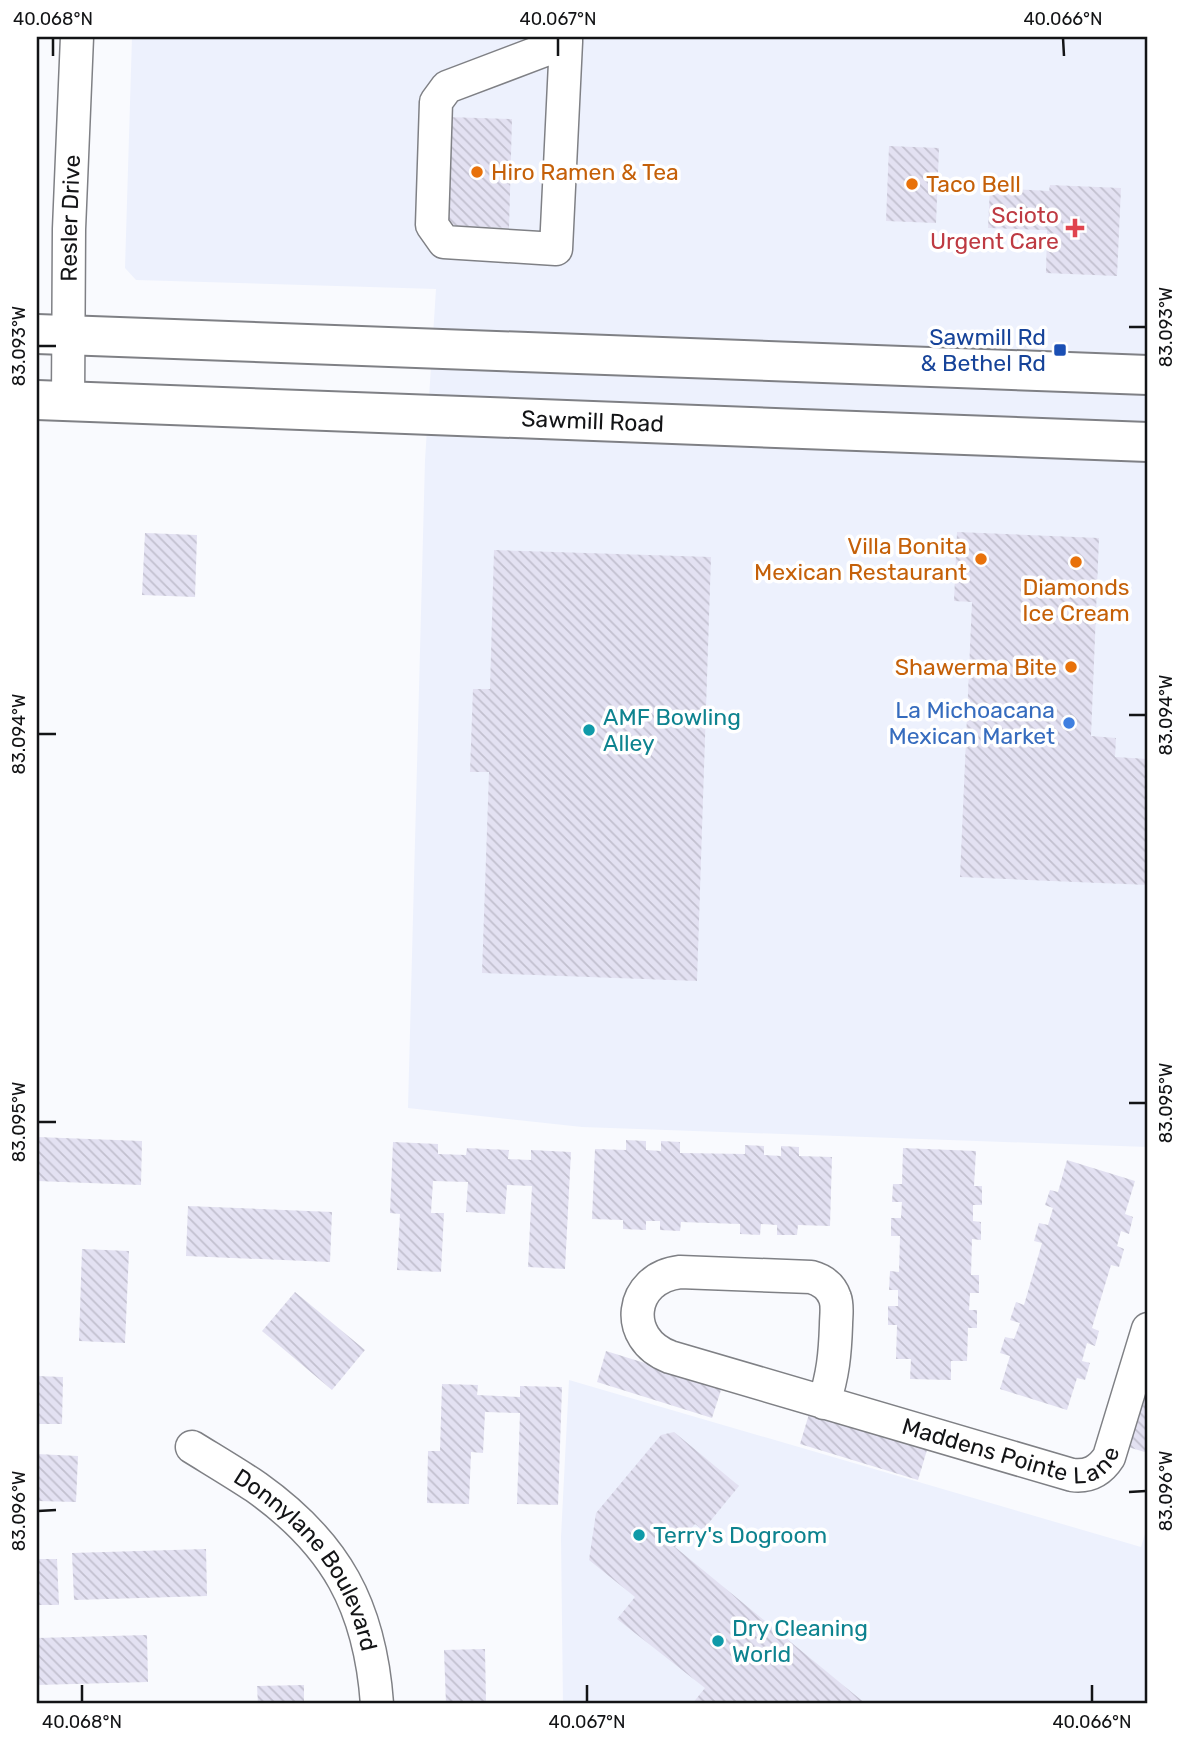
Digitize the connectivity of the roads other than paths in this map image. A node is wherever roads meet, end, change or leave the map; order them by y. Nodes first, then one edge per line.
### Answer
1 (77, 37) edge
2 (566, 39) edge
3 (53, 334) edge
4 (1148, 375) edge
5 (52, 401) edge
6 (1148, 442) edge
7 (1148, 1329) edge
8 (824, 1403) junction
9 (192, 1447) dead end
10 (377, 1704) edge

1 - 3 street, Resler Drive
2 - 2 street
3 - 4 main road
3 - 5 street, Resler Drive
5 - 6 main road, Sawmill Road
7 - 8 street, Maddens Pointe Lane
8 - 8 street, Maddens Pointe Lane
9 - 10 street, Donnylane Boulevard

